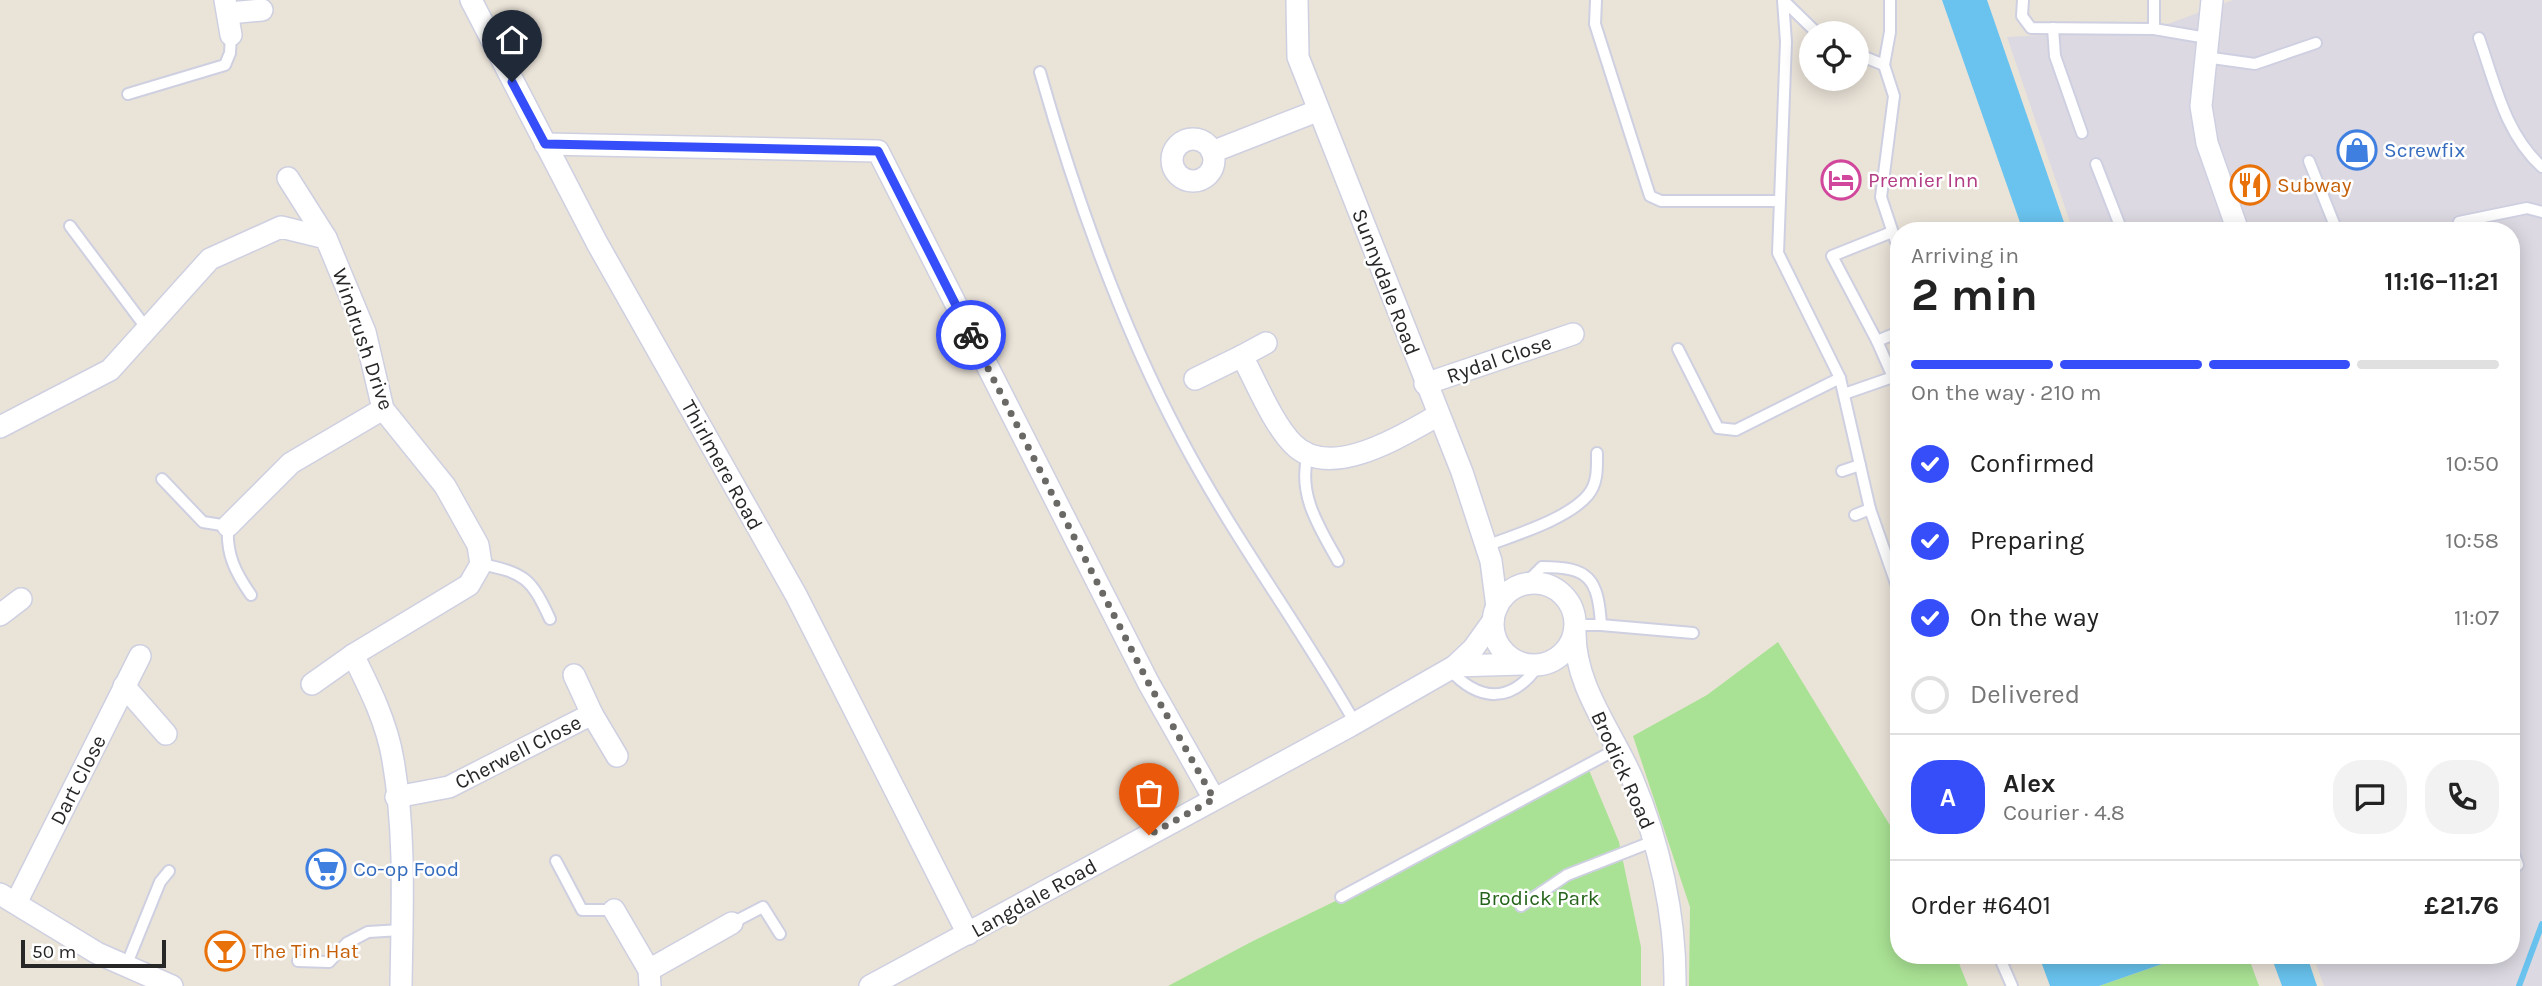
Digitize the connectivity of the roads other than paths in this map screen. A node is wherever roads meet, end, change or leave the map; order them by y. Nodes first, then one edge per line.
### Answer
1 (471, 0) edge
2 (1297, 0) edge
3 (1596, 0) edge
4 (1783, 0) edge
5 (1890, 0) edge
6 (2023, 0) edge
7 (2154, 0) edge
8 (2211, 0) edge
9 (227, 6) edge
10 (262, 10) dead end
11 (1805, 21) edge
12 (2053, 28) junction
13 (2154, 29) junction
14 (230, 34) joint
15 (2479, 38) dead end
16 (2316, 43) dead end
17 (2206, 47) junction
18 (1869, 59) edge
19 (1884, 65) junction
20 (1040, 72) dead end
21 (128, 94) dead end
22 (1317, 111) junction
23 (2082, 133) dead end
24 (545, 144) junction
25 (1212, 152) dead end
26 (2309, 161) dead end
27 (2096, 164) dead end
28 (2542, 167) edge
29 (288, 178) dead end
30 (1780, 201) junction
31 (2542, 212) edge
32 (2119, 222) edge
33 (2235, 222) edge
34 (2333, 222) edge
35 (2459, 222) dead end
36 (70, 226) dead end
37 (1890, 226) edge
38 (1890, 233) edge
39 (326, 238) junction
40 (147, 329) junction
41 (1573, 334) dead end
42 (1890, 336) edge
43 (1877, 341) junction
44 (1266, 343) dead end
45 (1678, 349) dead end
46 (1242, 356) junction
47 (1890, 370) edge
48 (1840, 378) junction
49 (1890, 378) edge
50 (1195, 379) dead end
51 (1425, 384) junction
52 (1844, 394) junction
53 (383, 410) junction
54 (1437, 416) junction
55 (0, 428) edge
56 (1597, 453) dead end
57 (1308, 454) junction
58 (1860, 465) junction
59 (1842, 471) dead end
60 (162, 479) dead end
61 (1870, 509) junction
62 (1855, 515) dead end
63 (228, 526) junction
64 (1488, 554) junction
65 (1338, 561) dead end
66 (481, 564) junction
67 (1890, 566) edge
68 (1519, 587) junction
69 (251, 595) dead end
70 (21, 599) dead end
71 (1495, 614) junction
72 (0, 615) edge
73 (550, 619) dead end
74 (1601, 625) junction
75 (1575, 628) junction
76 (1693, 633) dead end
77 (353, 655) junction
78 (139, 656) dead end
79 (1539, 663) junction
80 (1452, 667) junction
81 (574, 675) dead end
82 (1583, 680) junction
83 (312, 684) dead end
84 (124, 687) junction
85 (593, 714) junction
86 (1356, 723) junction
87 (166, 734) dead end
88 (1617, 749) junction
89 (617, 756) dead end
90 (397, 797) junction
91 (1214, 799) junction
92 (1654, 841) junction
93 (556, 861) dead end
94 (169, 871) dead end
95 (1341, 897) dead end
96 (8, 898) edge
97 (1521, 906) dead end
98 (614, 910) joint
99 (732, 923) joint
100 (401, 930) junction
101 (780, 934) dead end
102 (968, 934) junction
103 (298, 961) dead end
104 (2002, 964) edge
105 (126, 966) junction
106 (649, 978) edge
107 (172, 986) edge
108 (401, 986) edge
109 (870, 986) edge
110 (1675, 986) edge
111 (2011, 986) edge

1 - 24 street, Thirlmere Road
2 - 22 street, Sunnydale Road
3 - 30 lane
4 - 11 lane
4 - 30 lane
5 - 19 lane
6 - 12 lane
7 - 13 lane
8 - 17 street
9 - 10 street
9 - 14 street
12 - 13 lane
12 - 23 lane
13 - 17 lane
14 - 21 lane
15 - 28 lane
16 - 17 lane
17 - 33 street
18 - 19 lane
19 - 37 lane
20 - 86 lane
22 - 25 street
22 - 51 street, Sunnydale Road
24 - 91 street
24 - 102 street, Thirlmere Road
26 - 34 lane
27 - 32 lane
29 - 39 street, Windrush Drive
30 - 48 lane
31 - 35 lane
36 - 40 lane
38 - 43 lane
39 - 40 street
39 - 53 street, Windrush Drive
40 - 55 street
41 - 51 street, Rydal Close
42 - 43 lane
43 - 47 lane
44 - 46 street
45 - 48 lane
46 - 50 street
46 - 57 street
48 - 52 lane
49 - 52 lane
51 - 54 street, Sunnydale Road
52 - 58 lane
53 - 63 street
53 - 66 street, Windrush Drive
54 - 57 street
54 - 64 street, Sunnydale Road
56 - 64 lane
57 - 65 lane
58 - 59 lane
58 - 61 lane
60 - 63 lane
61 - 62 lane
61 - 67 lane
63 - 69 lane
64 - 68 street, Sunnydale Road
64 - 71 street, Sunnydale Road
66 - 73 lane
66 - 77 street
68 - 71 street
68 - 74 lane
68 - 75 street
70 - 72 street
71 - 79 street
71 - 80 street, Langdale Road
74 - 75 lane
74 - 76 lane
75 - 79 street
75 - 82 street, Brodick Road
77 - 83 street
77 - 90 street
78 - 84 street, Dart Close
79 - 80 street, Langdale Road
79 - 80 lane
79 - 82 street, Brodick Road
80 - 86 street, Langdale Road
81 - 85 street
82 - 88 street, Brodick Road
84 - 87 street
84 - 96 street, Dart Close
85 - 89 street, Cherwell Close
85 - 90 street, Cherwell Close
86 - 91 street, Langdale Road
88 - 92 street, Brodick Road
88 - 95 lane
90 - 100 street
91 - 102 street, Langdale Road
92 - 97 lane
92 - 110 street, Brodick Road
93 - 98 lane
94 - 105 lane
96 - 105 street
98 - 106 street
99 - 101 lane
99 - 106 street
100 - 103 lane
100 - 108 street
102 - 109 street, Langdale Road
104 - 111 lane
105 - 107 street

